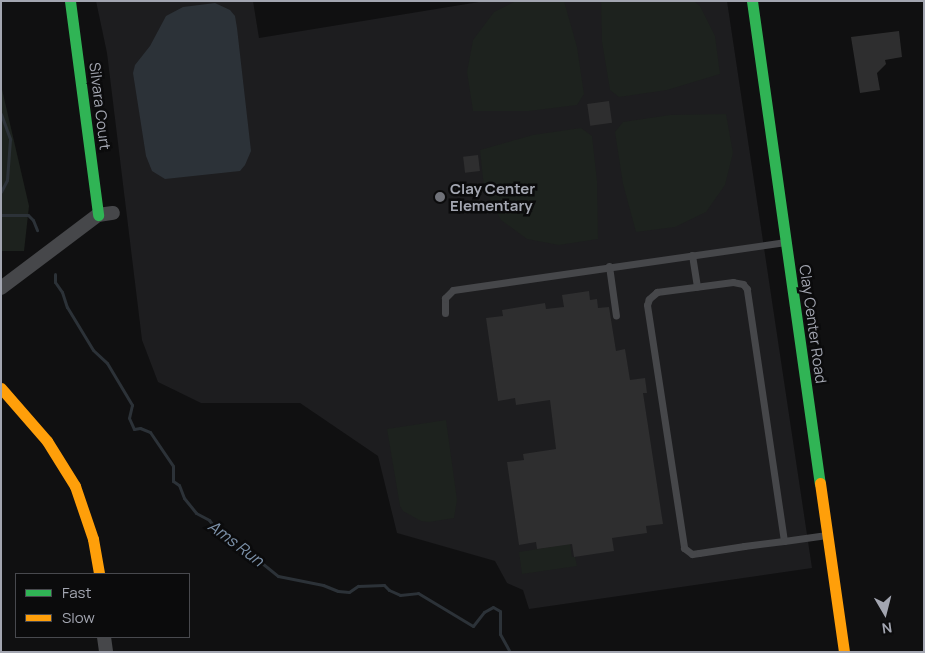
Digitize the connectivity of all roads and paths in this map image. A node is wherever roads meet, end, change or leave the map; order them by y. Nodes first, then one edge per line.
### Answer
1 (70, 1) edge
2 (752, 1) edge
3 (113, 213) dead end
4 (98, 215) junction
5 (786, 242) junction
6 (692, 255) junction
7 (609, 266) junction
8 (697, 287) junction
9 (1, 288) edge
10 (444, 313) dead end
11 (616, 316) dead end
12 (1, 388) edge
13 (827, 535) junction
14 (784, 541) junction
15 (99, 573) edge
16 (104, 638) edge
17 (106, 652) edge
18 (844, 652) edge

1 - 4 street, Silvara Court
2 - 5 street, Clay Center Road
3 - 4 street
4 - 9 street
5 - 6 lane
5 - 13 street, Clay Center Road
6 - 7 lane
6 - 8 lane
7 - 10 lane
7 - 11 lane
8 - 14 lane
8 - 14 lane
12 - 15 street
13 - 14 lane
13 - 18 street, Clay Center Road
16 - 17 street

